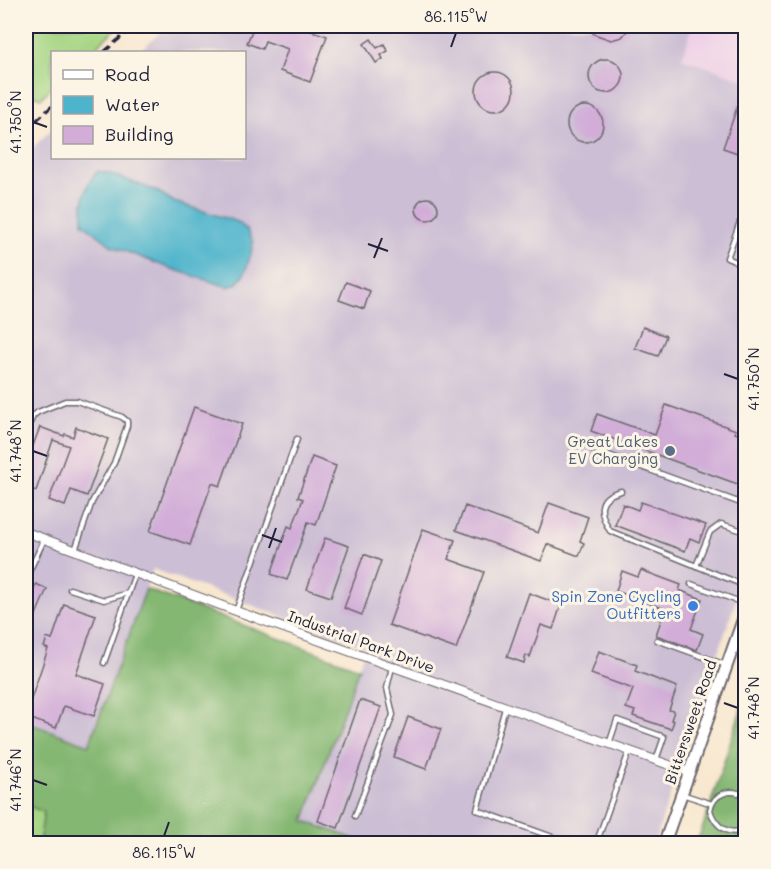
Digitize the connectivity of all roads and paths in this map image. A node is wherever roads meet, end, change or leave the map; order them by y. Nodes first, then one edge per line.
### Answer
1 (746, 222) edge
2 (746, 266) edge
3 (26, 432) edge
4 (297, 439) dead end
5 (592, 449) dead end
6 (621, 490) dead end
7 (746, 507) edge
8 (26, 532) edge
9 (746, 532) edge
10 (45, 539) junction
11 (75, 551) junction
12 (696, 566) junction
13 (135, 573) junction
14 (26, 578) edge
15 (691, 584) dead end
16 (746, 586) edge
17 (70, 589) dead end
18 (129, 593) junction
19 (746, 604) edge
20 (236, 611) junction
21 (746, 611) edge
22 (742, 634) edge
23 (657, 640) dead end
24 (104, 663) dead end
25 (726, 666) junction
26 (392, 667) junction
27 (506, 707) junction
28 (609, 744) junction
29 (629, 751) junction
30 (656, 760) junction
31 (689, 772) junction
32 (681, 794) junction
33 (746, 797) edge
34 (712, 804) junction
35 (355, 816) dead end
36 (746, 826) edge
37 (572, 843) edge
38 (596, 843) edge
39 (664, 843) edge

1 - 2 lane
3 - 11 lane
4 - 20 lane
5 - 7 lane
6 - 12 lane
8 - 10 street, Industrial Park Drive
9 - 12 lane
10 - 11 street, Industrial Park Drive
10 - 14 lane
11 - 13 street, Industrial Park Drive
12 - 16 lane
13 - 18 lane
13 - 20 street, Industrial Park Drive
15 - 19 lane
17 - 18 lane
18 - 24 lane
20 - 26 street, Industrial Park Drive
21 - 22 street, Bittersweet Road
22 - 25 street, Bittersweet Road
23 - 25 lane
25 - 31 street, Bittersweet Road
26 - 27 street, Industrial Park Drive
26 - 35 lane
27 - 28 street, Industrial Park Drive
27 - 37 lane
28 - 29 street, Industrial Park Drive
28 - 30 lane
29 - 30 street, Industrial Park Drive
29 - 38 lane
30 - 31 street, Industrial Park Drive
31 - 32 street, Bittersweet Road
32 - 34 lane
32 - 39 street, Bittersweet Road
33 - 34 lane
34 - 36 lane

